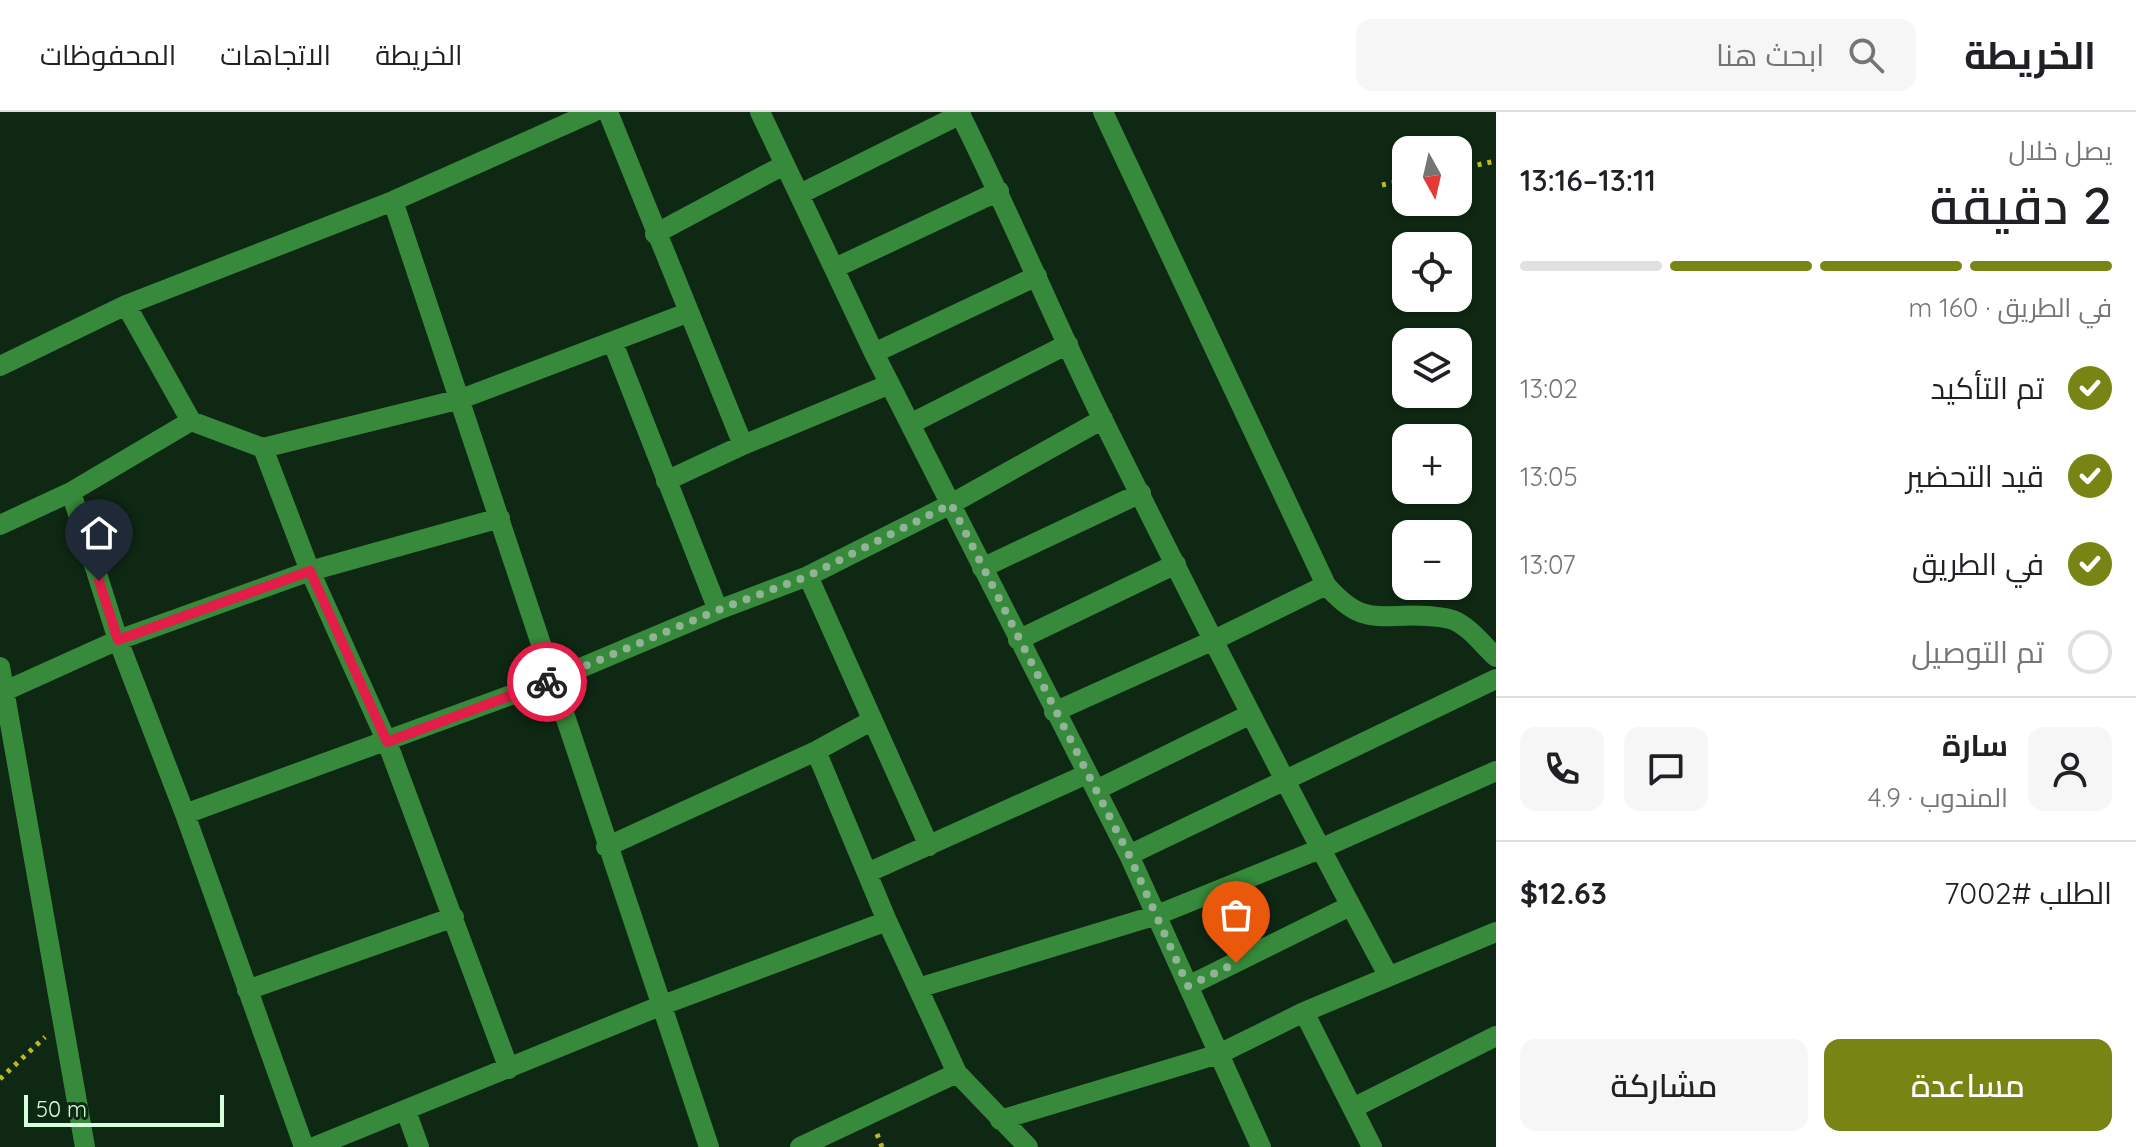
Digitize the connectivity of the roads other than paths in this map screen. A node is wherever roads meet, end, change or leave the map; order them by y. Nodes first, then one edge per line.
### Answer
1 (593, 112) edge
2 (608, 112) edge
3 (760, 112) edge
4 (1103, 112) edge
5 (960, 113) edge
6 (784, 165) junction
7 (999, 191) junction
8 (800, 194) junction
9 (393, 201) junction
10 (655, 234) junction
11 (835, 268) junction
12 (1037, 276) junction
13 (126, 305) junction
14 (687, 313) junction
15 (613, 343) junction
16 (1068, 344) junction
17 (874, 353) junction
18 (0, 366) edge
19 (890, 384) junction
20 (461, 399) junction
21 (1103, 419) junction
22 (191, 421) junction
23 (910, 424) junction
24 (743, 445) junction
25 (263, 448) junction
26 (666, 481) junction
27 (71, 492) junction
28 (1141, 493) junction
29 (951, 504) junction
30 (500, 518) junction
31 (0, 525) edge
32 (1176, 564) junction
33 (982, 568) junction
34 (310, 571) junction
35 (808, 576) junction
36 (1326, 585) junction
37 (718, 610) junction
38 (118, 640) junction
39 (1018, 640) junction
40 (1214, 640) junction
41 (1496, 657) edge
42 (0, 667) edge
43 (1496, 679) edge
44 (552, 680) junction
45 (5, 691) junction
46 (1054, 712) junction
47 (1251, 714) junction
48 (871, 721) junction
49 (387, 742) junction
50 (816, 751) junction
51 (1496, 771) edge
52 (1092, 782) junction
53 (1285, 782) junction
54 (185, 814) junction
55 (929, 846) junction
56 (606, 847) junction
57 (1320, 849) junction
58 (1129, 855) junction
59 (867, 873) junction
60 (1350, 906) junction
61 (1157, 915) junction
62 (454, 917) junction
63 (887, 921) junction
64 (1496, 932) edge
65 (1388, 975) junction
66 (1188, 986) junction
67 (918, 988) junction
68 (247, 990) junction
69 (660, 1006) junction
70 (1304, 1012) junction
71 (1496, 1036) edge
72 (1219, 1054) junction
73 (509, 1069) junction
74 (957, 1073) junction
75 (1353, 1108) junction
76 (406, 1111) junction
77 (1000, 1120) junction
78 (85, 1147) edge
79 (304, 1147) edge
80 (314, 1147) edge
81 (419, 1147) edge
82 (708, 1147) edge
83 (800, 1147) edge
84 (1028, 1147) edge
85 (1261, 1147) edge
86 (1372, 1147) edge

1 - 9 street
2 - 10 street
3 - 6 street
4 - 36 street
5 - 7 street
5 - 8 street
6 - 8 street
6 - 10 street
7 - 11 street
7 - 12 street
8 - 11 street
9 - 13 street
9 - 20 street
10 - 14 street
11 - 17 street
12 - 16 street
12 - 17 street
13 - 18 street
13 - 22 street
14 - 15 street
14 - 24 street
15 - 20 street
15 - 26 street
16 - 21 street
16 - 23 street
17 - 19 street
19 - 23 street
19 - 24 street
20 - 25 street
20 - 30 street
21 - 28 street
21 - 29 street
22 - 25 street
22 - 27 street
23 - 29 street
24 - 26 street
25 - 34 street
26 - 37 street
27 - 31 street
27 - 38 street
28 - 32 street
28 - 33 street
29 - 33 street
29 - 35 street
30 - 34 street
30 - 44 street
32 - 39 street
32 - 40 street
33 - 39 street
34 - 38 street
34 - 49 street
35 - 37 street
35 - 48 street
36 - 40 street
36 - 41 street
37 - 44 street
38 - 45 street
38 - 54 street
39 - 46 street
40 - 46 street
40 - 47 street
42 - 45 street
43 - 53 street
44 - 49 street
44 - 56 street
45 - 78 street
46 - 52 street
47 - 52 street
47 - 53 street
48 - 50 street
48 - 55 street
49 - 54 street
49 - 62 street
50 - 56 street
50 - 59 street
51 - 57 street
52 - 55 street
52 - 58 street
53 - 57 street
53 - 58 street
54 - 68 street
55 - 59 street
56 - 69 street
57 - 60 street
57 - 61 street
58 - 61 street
59 - 63 street
60 - 65 street
60 - 66 street
61 - 66 street
61 - 67 street
62 - 68 street
62 - 73 street
63 - 67 street
63 - 69 street
64 - 65 street
65 - 70 street
66 - 72 street
67 - 74 street
68 - 79 street
69 - 73 street
69 - 82 street
70 - 72 street
70 - 75 street
71 - 75 street
72 - 77 street
72 - 85 street
73 - 76 street
74 - 77 street
74 - 83 street
75 - 86 street
76 - 80 street
76 - 81 street
77 - 84 street

